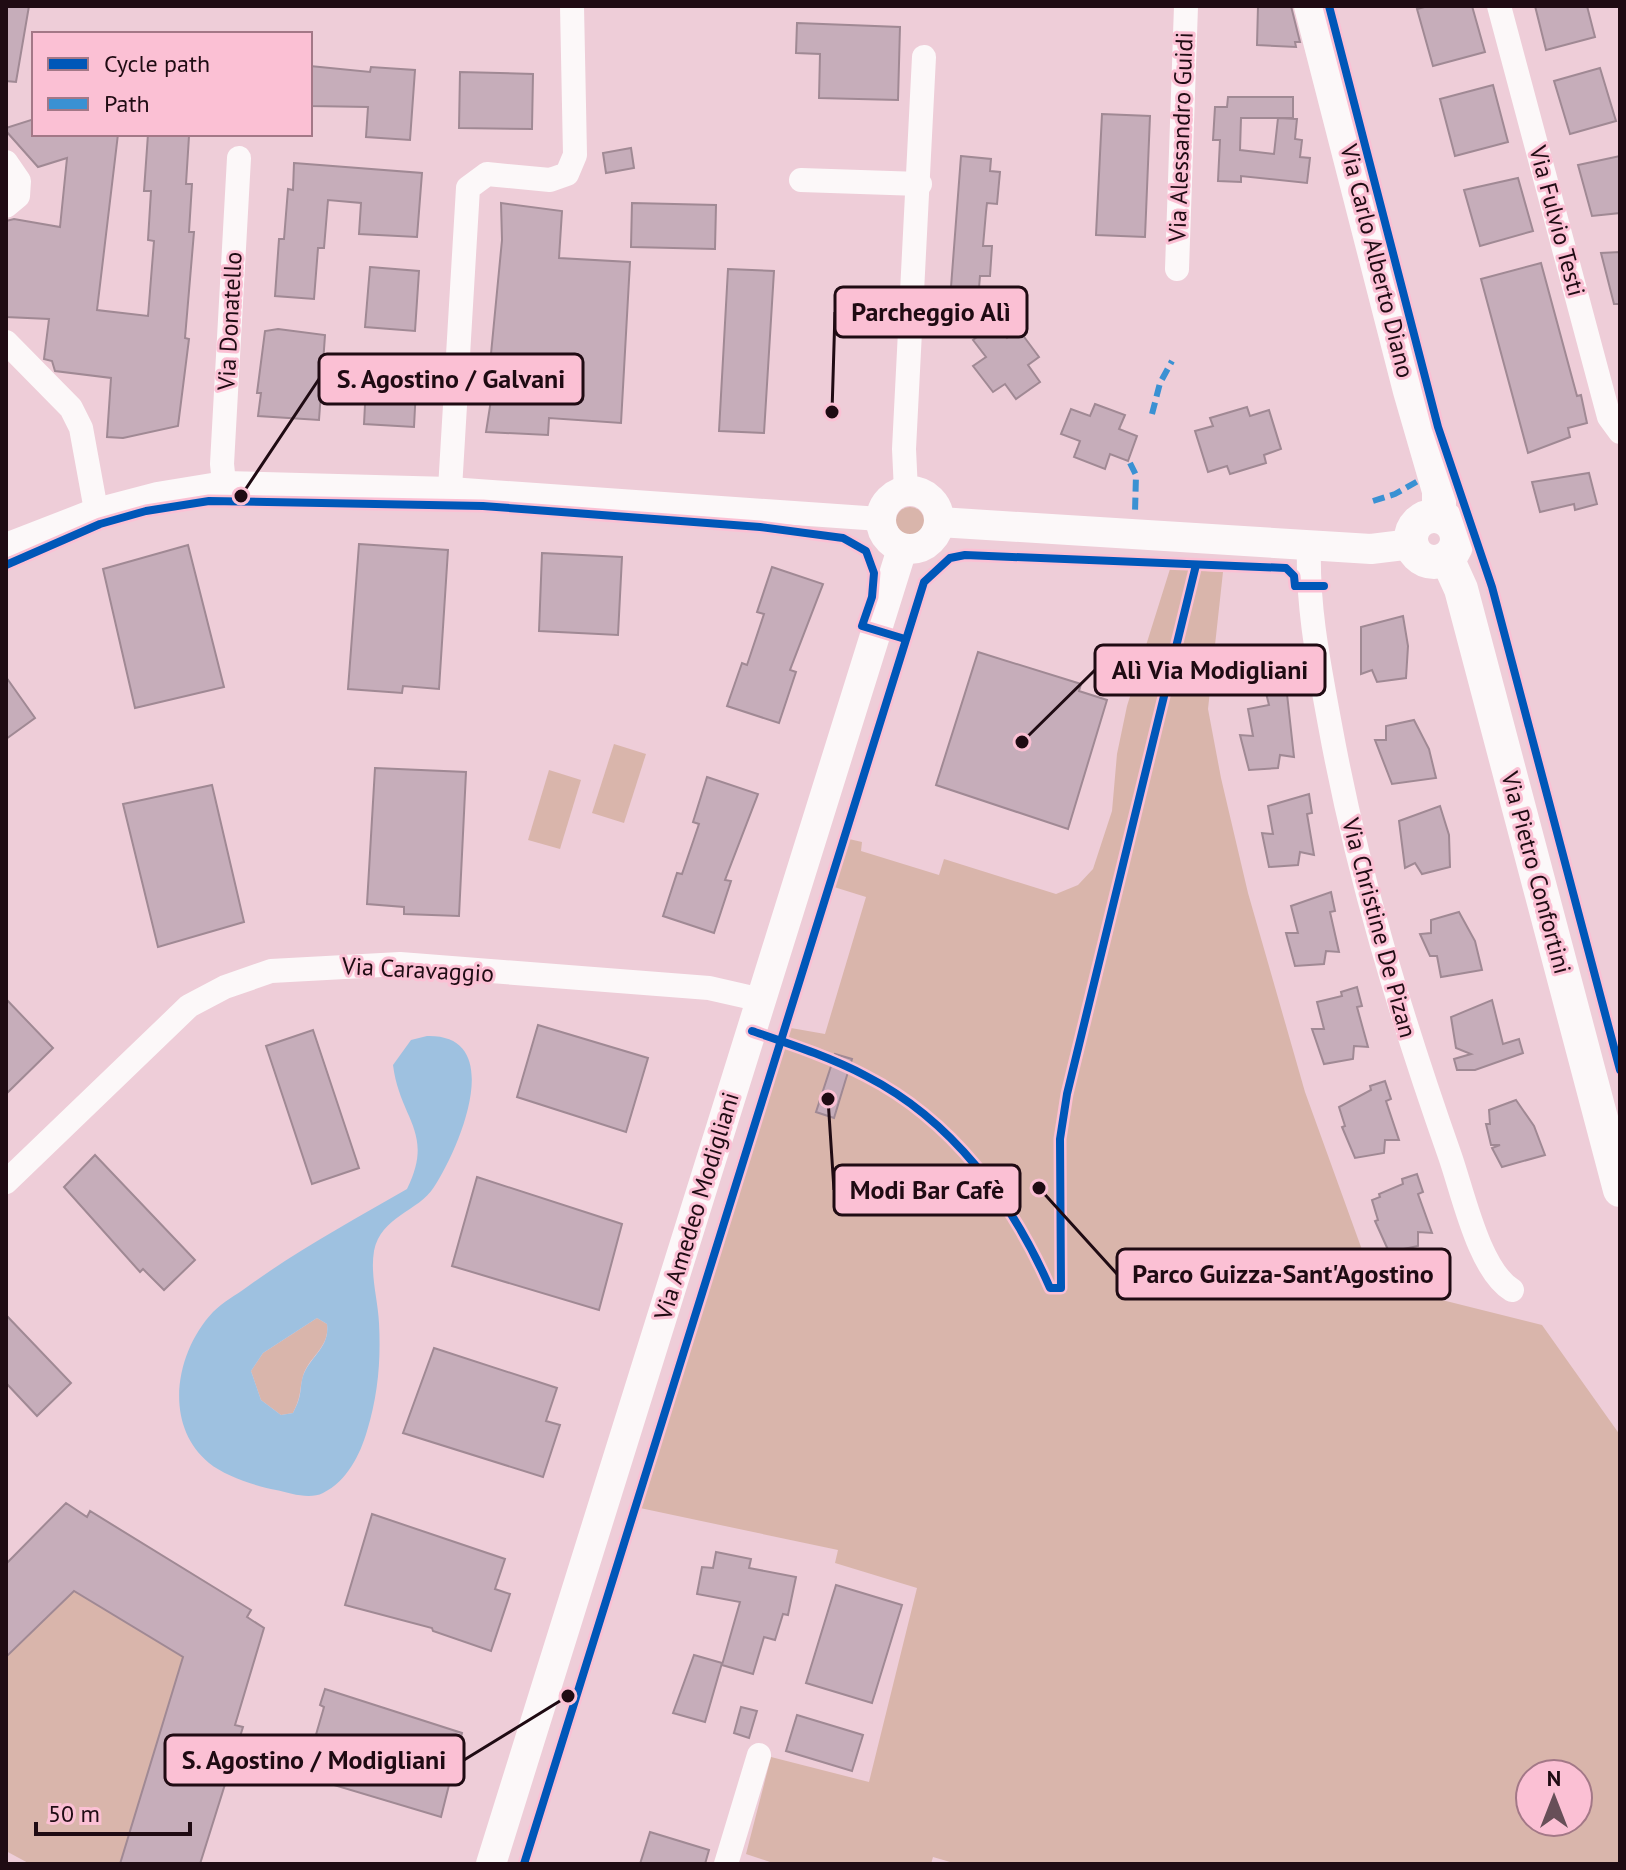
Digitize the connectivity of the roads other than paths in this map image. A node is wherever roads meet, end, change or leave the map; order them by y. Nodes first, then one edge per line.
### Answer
1 (572, 6) edge
2 (1186, 6) edge
3 (1311, 6) edge
4 (1499, 6) edge
5 (924, 57) dead end
6 (239, 158) dead end
7 (6, 162) edge
8 (801, 180) dead end
9 (920, 184) junction
10 (6, 206) edge
11 (1177, 269) dead end
12 (6, 342) edge
13 (1620, 432) edge
14 (224, 483) junction
15 (450, 489) junction
16 (906, 491) junction
17 (96, 510) junction
18 (1439, 516) junction
19 (880, 519) junction
20 (939, 522) junction
21 (1412, 544) junction
22 (6, 545) edge
23 (1309, 545) junction
24 (902, 549) junction
25 (1447, 558) junction
26 (762, 1000) junction
27 (6, 1182) edge
28 (1620, 1190) edge
29 (1512, 1290) dead end
30 (759, 1755) dead end
31 (491, 1864) edge
32 (726, 1864) edge

1 - 15 street
2 - 11 street, Via Alessandro Guidi
3 - 18 main road, Via Carlo Alberto Diano
4 - 13 street, Via Fulvio Testi
5 - 9 street
6 - 14 street, Via Donatello
7 - 10 street
8 - 9 street
9 - 16 street
12 - 17 street
14 - 15 street
14 - 17 street
15 - 19 street
16 - 19 street
16 - 20 street
17 - 22 street
18 - 21 main road
18 - 25 main road, Via Carlo Alberto Diano
19 - 24 street
20 - 23 street
20 - 24 street
21 - 23 street
21 - 25 main road
23 - 29 street, Via Christine De Pizan
24 - 26 street, Via Amedeo Modigliani
25 - 28 main road, Via Pietro Confortini
26 - 27 street, Via Caravaggio
26 - 31 street, Via Amedeo Modigliani
30 - 32 street

